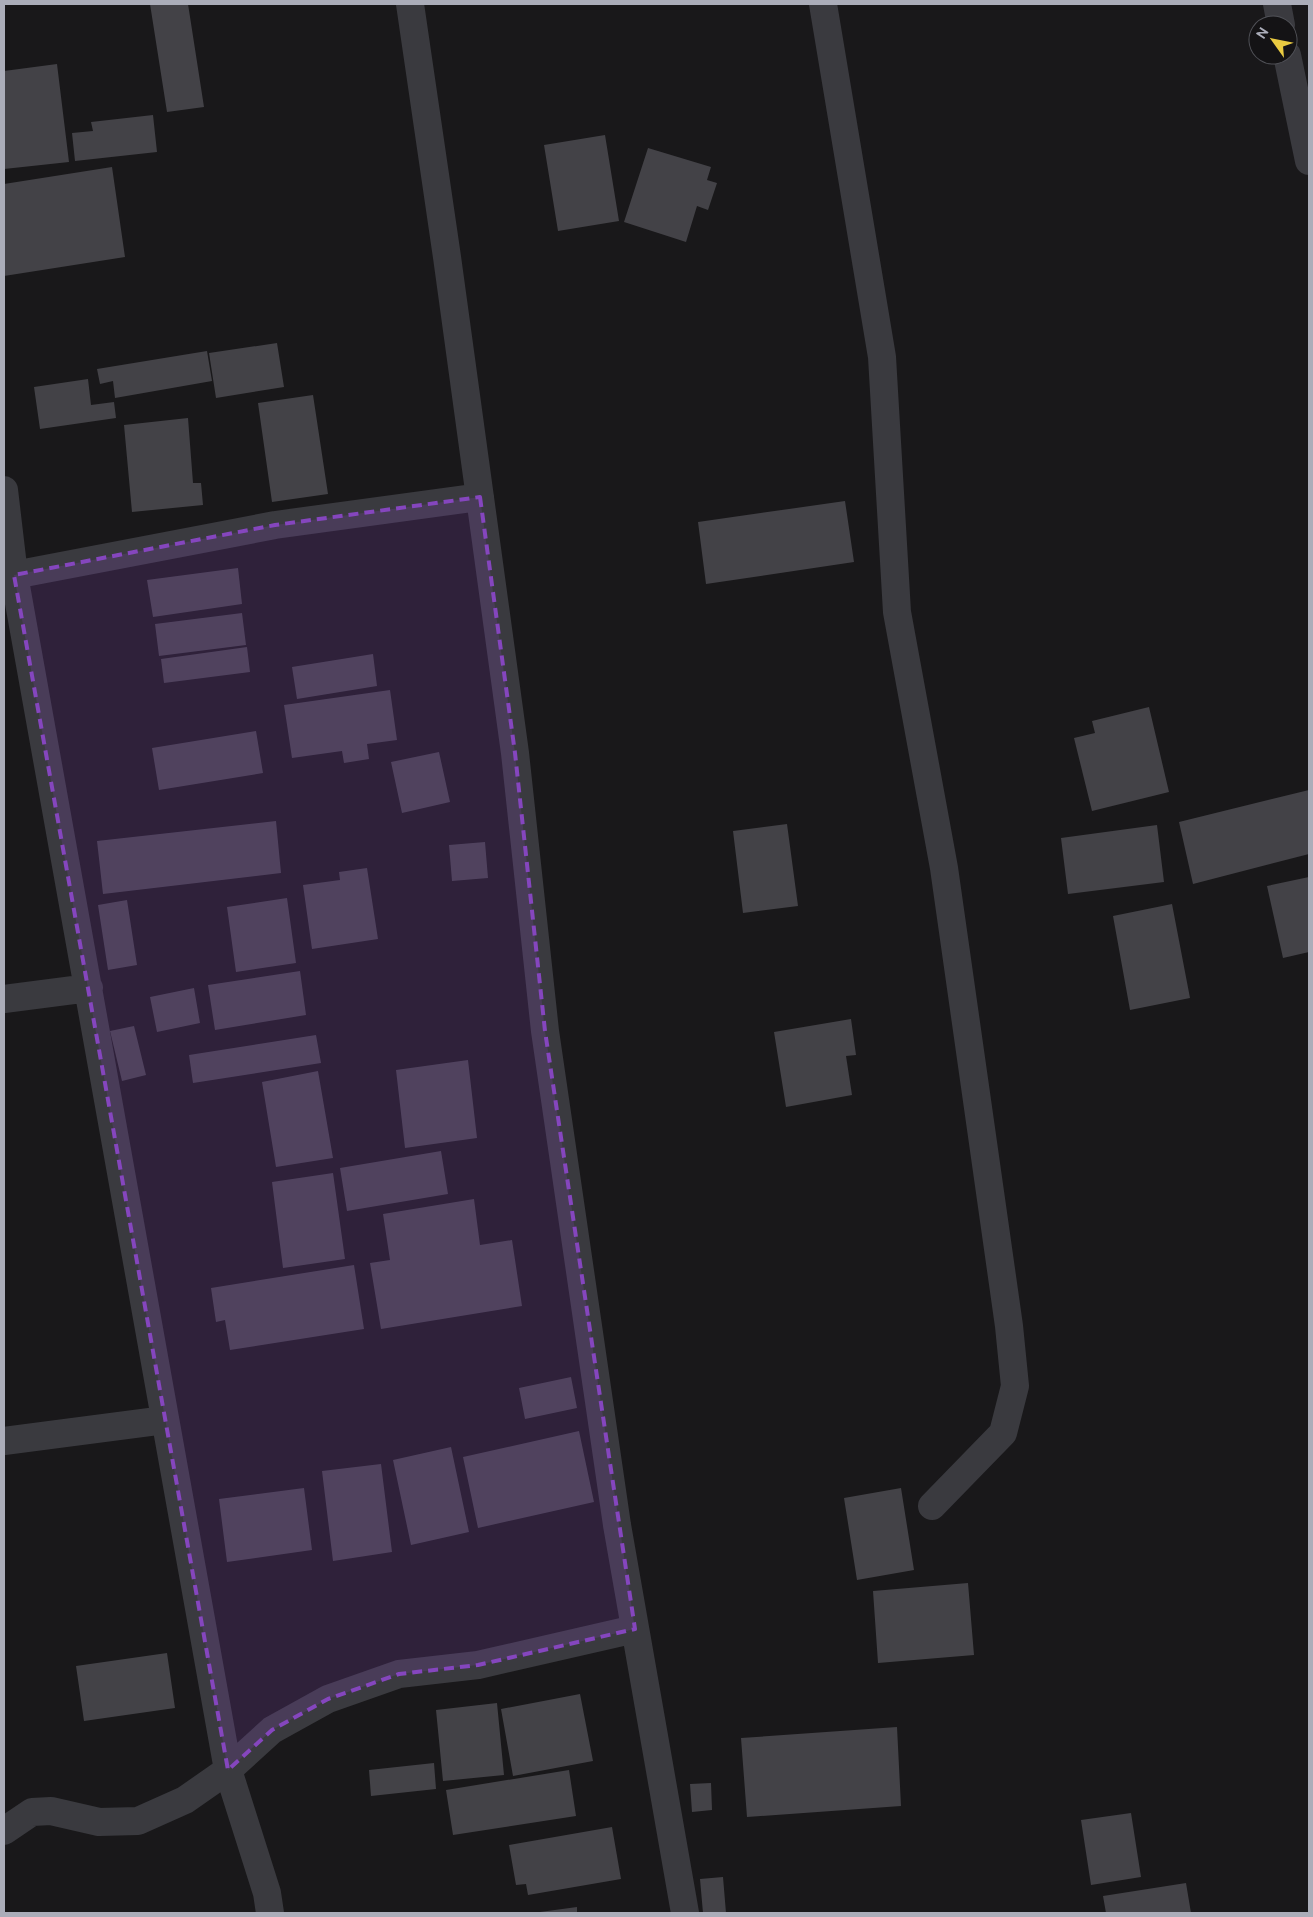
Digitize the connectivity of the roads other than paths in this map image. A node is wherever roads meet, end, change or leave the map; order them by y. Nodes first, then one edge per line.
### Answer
1 (410, 4) edge
2 (823, 4) edge
3 (1290, 65) edge
4 (1309, 161) edge
5 (4, 490) edge
6 (480, 497) junction
7 (9, 575) edge
8 (89, 988) junction
9 (4, 999) edge
10 (165, 1420) junction
11 (4, 1441) edge
12 (932, 1506) dead end
13 (635, 1629) junction
14 (228, 1770) junction
15 (4, 1831) edge
16 (270, 1913) edge
17 (686, 1913) edge

1 - 6 street
2 - 12 street
3 - 4 street
5 - 7 street
6 - 7 street
6 - 13 street
7 - 8 street
8 - 9 street
8 - 10 street
10 - 11 street
10 - 14 street
13 - 14 street
13 - 17 street
14 - 15 street
14 - 16 street

